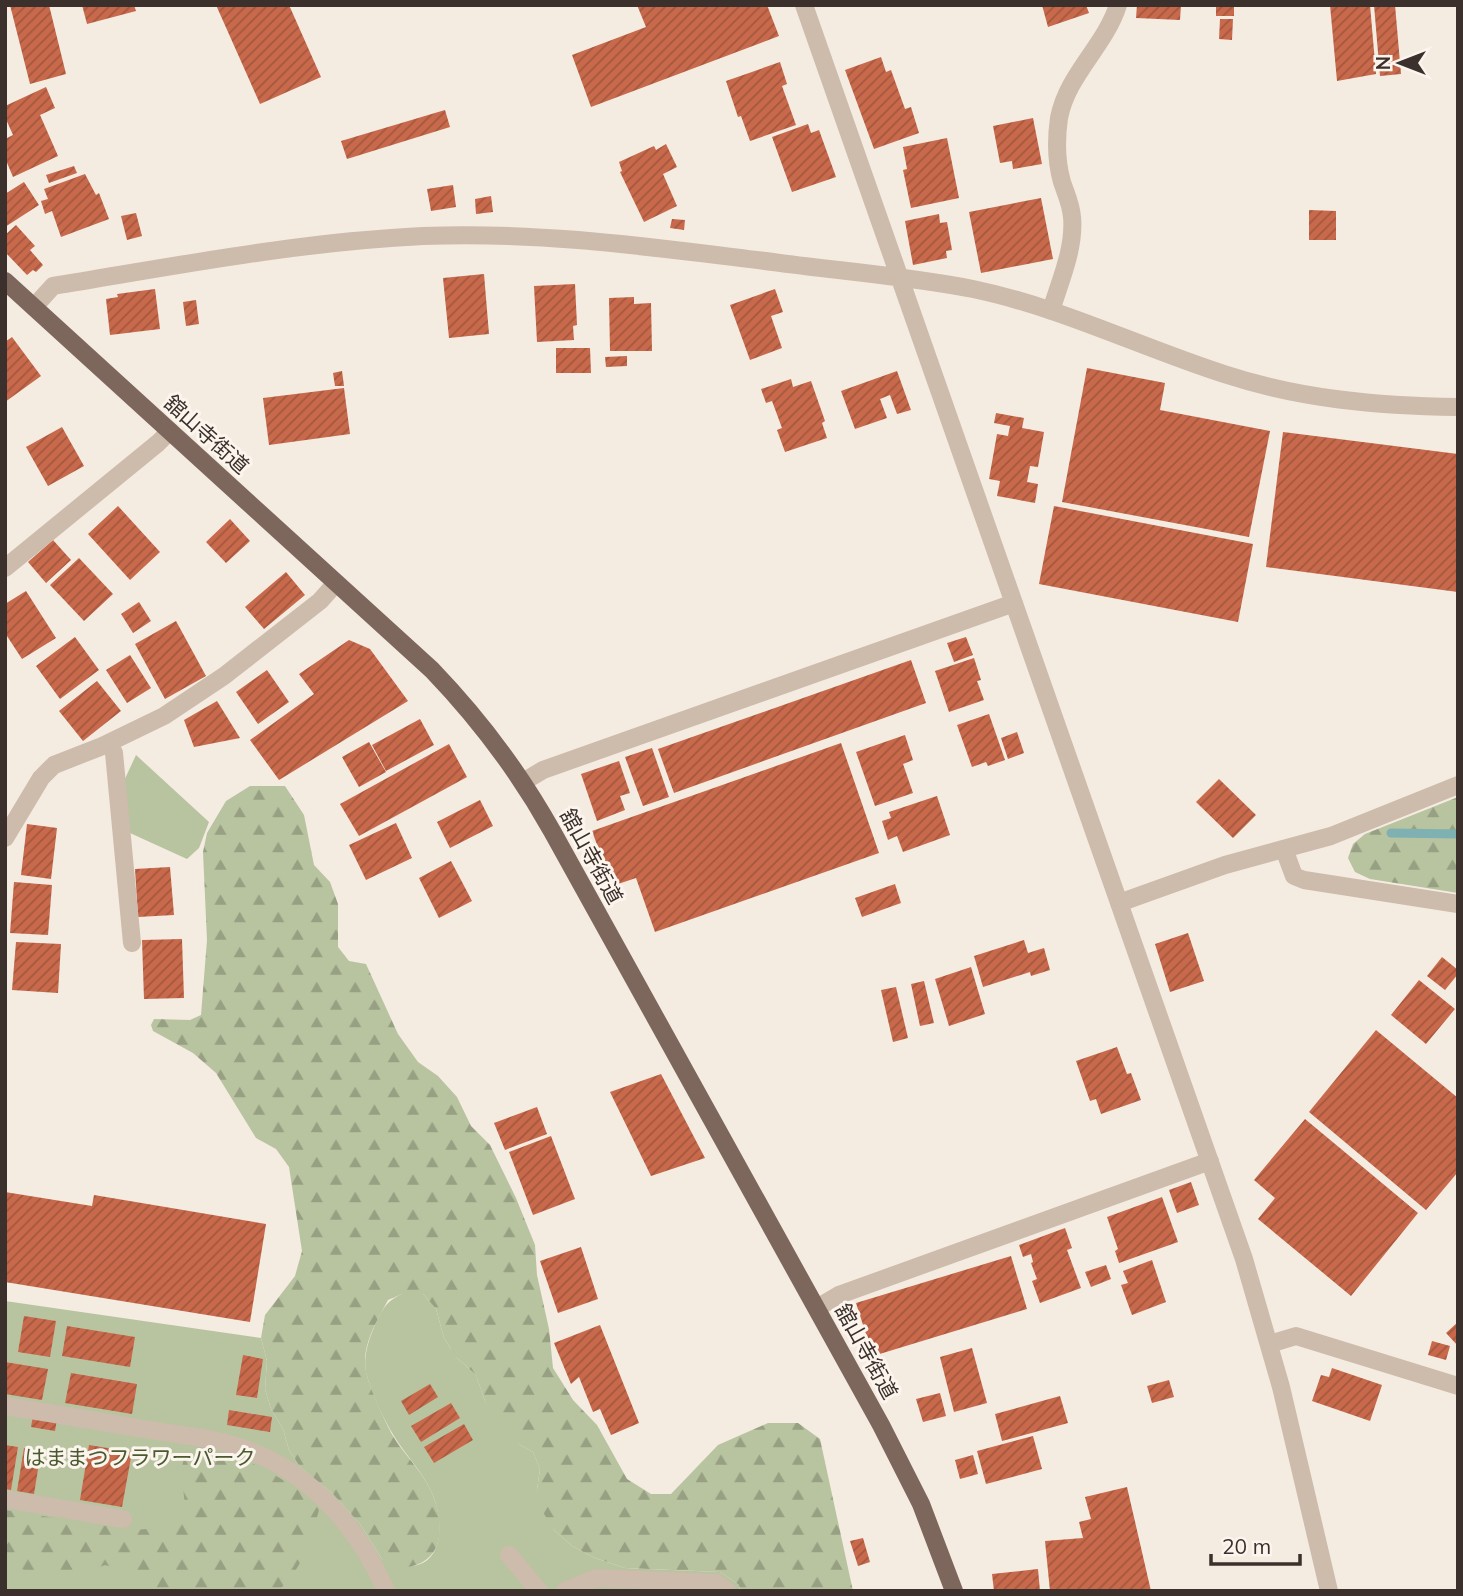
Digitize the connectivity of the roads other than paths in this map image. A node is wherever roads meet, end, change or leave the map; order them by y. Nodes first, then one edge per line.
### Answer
1 (804, 5) edge
2 (1118, 5) edge
3 (900, 278) junction
4 (5, 281) edge
5 (34, 307) junction
6 (1051, 311) junction
7 (1458, 407) edge
8 (170, 431) junction
9 (5, 568) edge
10 (336, 583) junction
11 (1014, 603) junction
12 (109, 743) junction
13 (523, 782) junction
14 (1458, 785) edge
15 (5, 838) edge
16 (1284, 849) junction
17 (1119, 903) junction
18 (1458, 904) edge
19 (132, 943) dead end
20 (1210, 1161) junction
21 (817, 1308) junction
22 (1270, 1344) junction
23 (1458, 1386) edge
24 (5, 1406) edge
25 (5, 1499) edge
26 (123, 1519) dead end
27 (509, 1555) dead end
28 (386, 1591) edge
29 (539, 1591) edge
30 (565, 1591) edge
31 (727, 1591) edge
32 (954, 1591) edge
33 (1329, 1591) edge

1 - 3 street
2 - 6 street
3 - 5 street
3 - 6 street
3 - 11 street
4 - 5 main road, 舘山寺街道
5 - 8 main road, 舘山寺街道
6 - 7 street
8 - 9 street
8 - 10 main road, 舘山寺街道
10 - 12 street
10 - 13 main road, 舘山寺街道
11 - 13 street
11 - 17 street
12 - 15 street
12 - 19 street
13 - 21 main road, 舘山寺街道
14 - 16 street
16 - 17 street
16 - 18 street
17 - 20 street
20 - 21 street
20 - 22 street
21 - 32 main road, 舘山寺街道
22 - 23 street
22 - 33 street
24 - 28 street
25 - 26 street
27 - 29 street
30 - 31 street

